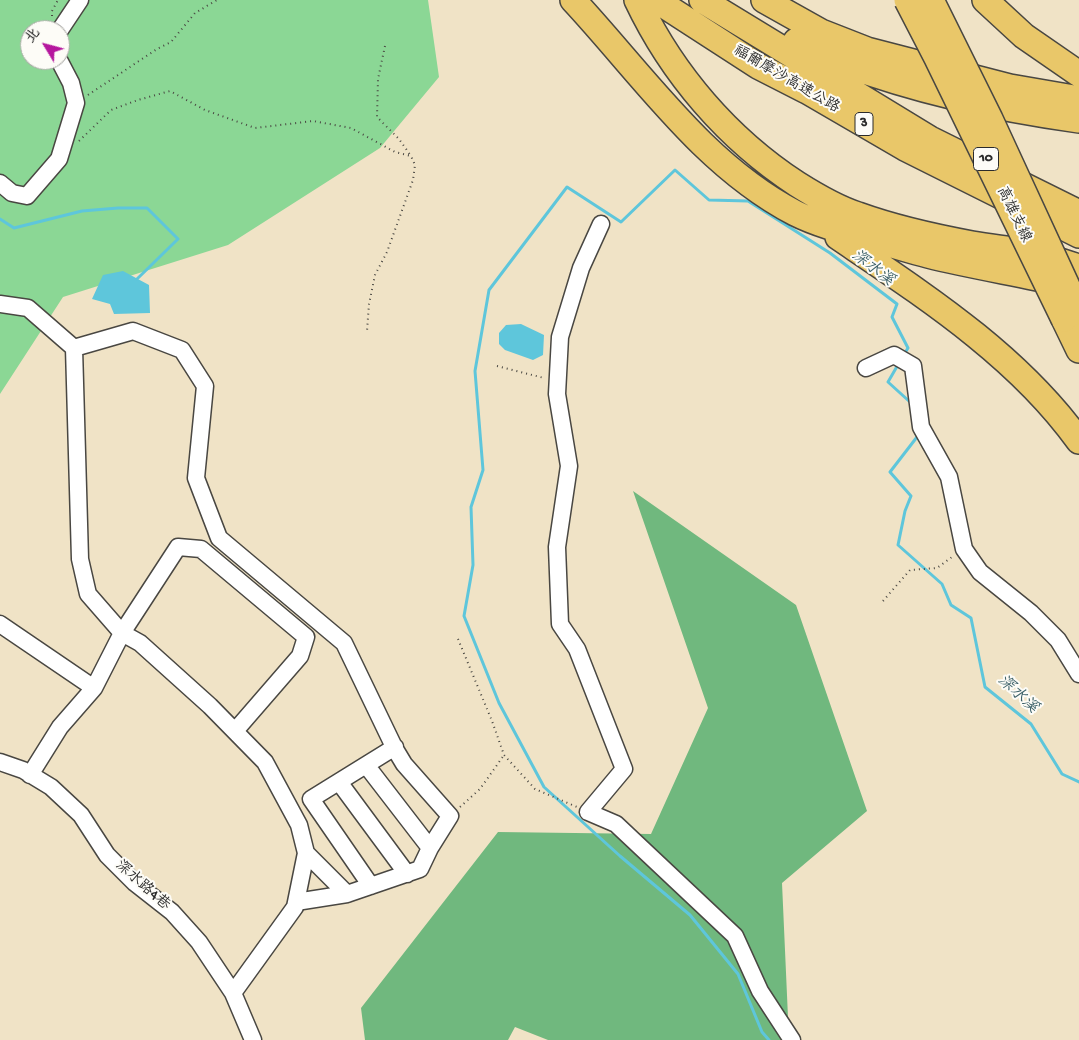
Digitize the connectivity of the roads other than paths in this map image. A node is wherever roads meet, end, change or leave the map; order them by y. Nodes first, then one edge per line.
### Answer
1 (80, 0) edge
2 (573, 0) edge
3 (637, 0) edge
4 (656, 0) edge
5 (702, 0) edge
6 (764, 0) edge
7 (907, 0) edge
8 (931, 0) edge
9 (985, 0) edge
10 (731, 18) junction
11 (67, 20) edge
12 (64, 70) edge
13 (1079, 74) edge
14 (1079, 100) edge
15 (1079, 120) edge
16 (0, 183) edge
17 (1079, 213) edge
18 (601, 224) dead end
19 (820, 224) junction
20 (1079, 235) edge
21 (1079, 267) edge
22 (1079, 287) edge
23 (0, 304) edge
24 (1071, 315) edge
25 (74, 348) junction
26 (1079, 350) edge
27 (866, 368) dead end
28 (1079, 441) edge
29 (0, 624) edge
30 (122, 633) junction
31 (1079, 674) edge
32 (94, 688) junction
33 (235, 731) junction
34 (395, 747) junction
35 (0, 762) edge
36 (366, 765) junction
37 (30, 775) junction
38 (339, 782) junction
39 (311, 799) junction
40 (291, 812) junction
41 (430, 848) junction
42 (306, 853) junction
43 (408, 874) junction
44 (371, 886) junction
45 (347, 894) junction
46 (296, 902) junction
47 (232, 993) junction
48 (253, 1040) edge
49 (792, 1040) edge

1 - 11 lane
2 - 19 highway
3 - 21 highway
4 - 20 highway, 福爾摩沙高速公路 / 3
5 - 10 highway, 福爾摩沙高速公路 / 3
6 - 14 highway
7 - 24 highway, 高雄支線 / 10, bridge
8 - 24 highway, 高雄支線 / 10, bridge
9 - 13 highway
10 - 15 highway
10 - 17 highway, 福爾摩沙高速公路 / 3
12 - 16 lane
18 - 49 lane
19 - 22 highway
19 - 28 highway
23 - 25 lane
24 - 26 highway, 高雄支線 / 10
25 - 30 lane
25 - 34 lane
27 - 31 lane
29 - 32 lane
30 - 32 lane
30 - 33 lane
30 - 33 lane
32 - 37 lane
33 - 40 lane
34 - 36 lane
34 - 41 lane
35 - 37 lane, 深水路4巷
36 - 38 lane
36 - 41 lane
37 - 47 lane, 深水路4巷
38 - 39 lane
38 - 43 lane
39 - 40 lane
39 - 44 lane
40 - 42 lane
41 - 43 lane
42 - 45 lane
42 - 46 lane
43 - 44 lane
44 - 45 lane
45 - 46 lane
46 - 47 lane
47 - 48 lane, 深水路4巷

